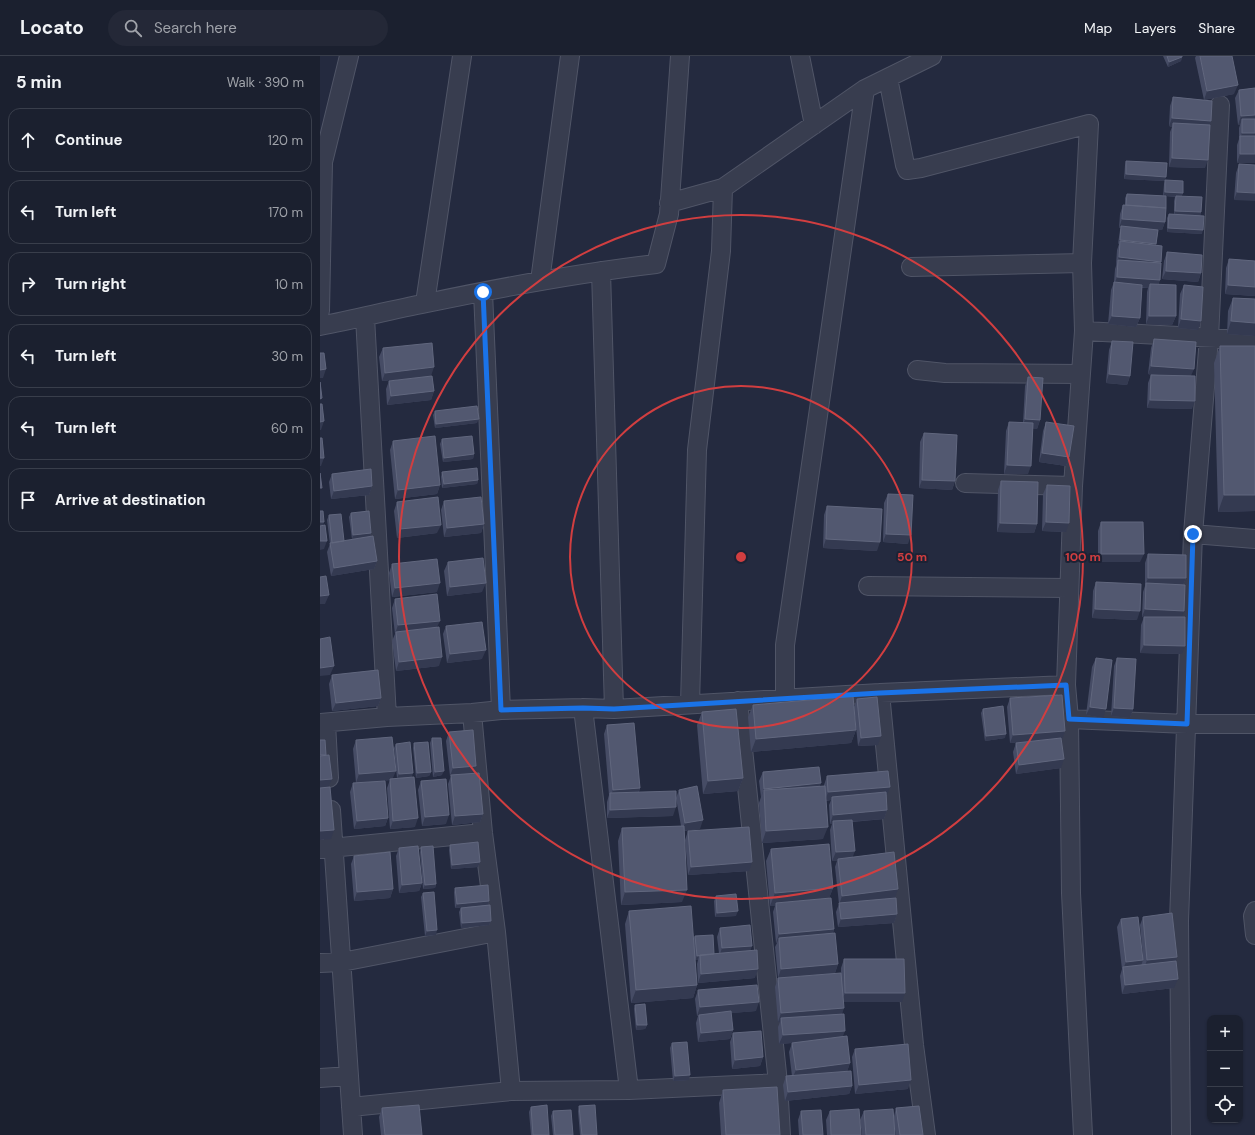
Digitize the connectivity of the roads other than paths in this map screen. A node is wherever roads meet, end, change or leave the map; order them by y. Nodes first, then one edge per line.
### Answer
1 (349, 56) edge
2 (462, 56) edge
3 (570, 56) edge
4 (680, 56) edge
5 (800, 56) edge
6 (932, 56) edge
7 (888, 78) junction
8 (865, 89) junction
9 (1220, 105) dead end
10 (814, 125) junction
11 (723, 188) junction
12 (669, 204) junction
13 (1082, 263) junction
14 (911, 267) dead end
15 (601, 271) junction
16 (540, 281) junction
17 (483, 292) junction
18 (425, 303) junction
19 (320, 311) edge
20 (365, 317) junction
21 (320, 326) edge
22 (1084, 331) junction
23 (1209, 338) junction
24 (1255, 340) edge
25 (917, 370) dead end
26 (1081, 374) junction
27 (965, 483) dead end
28 (1073, 486) junction
29 (1193, 534) junction
30 (1255, 539) edge
31 (868, 586) dead end
32 (1069, 588) junction
33 (1066, 685) junction
34 (880, 693) junction
35 (785, 700) junction
36 (738, 701) junction
37 (690, 704) junction
38 (583, 708) junction
39 (614, 709) junction
40 (501, 710) junction
41 (472, 713) junction
42 (387, 717) junction
43 (1069, 719) junction
44 (323, 723) edge
45 (1187, 724) junction
46 (1255, 724) edge
47 (483, 833) junction
48 (327, 848) edge
49 (1255, 911) edge
50 (496, 932) junction
51 (1255, 935) edge
52 (342, 962) junction
53 (320, 963) edge
54 (349, 1076) junction
55 (320, 1078) edge
56 (778, 1083) junction
57 (629, 1090) junction
58 (511, 1091) junction
59 (351, 1107) junction
60 (353, 1135) edge
61 (781, 1135) edge
62 (926, 1135) edge
63 (1083, 1135) edge
64 (1181, 1135) edge

1 - 19 street
2 - 18 street
3 - 16 street
4 - 12 street
5 - 10 street
6 - 7 street
7 - 8 street
7 - 13 street
8 - 10 street
8 - 35 street
9 - 23 street
10 - 11 street
11 - 12 street
11 - 37 street
12 - 15 street
13 - 14 street
13 - 22 street
15 - 16 street
15 - 39 street
16 - 17 street
17 - 18 street
17 - 40 street
18 - 20 street
20 - 21 street
20 - 42 street
22 - 23 street
22 - 26 street
23 - 24 street
23 - 29 street
25 - 26 street
26 - 28 street
27 - 28 street
28 - 32 street
29 - 30 street
29 - 45 street
31 - 32 street
32 - 33 street
33 - 34 street
33 - 43 street
34 - 35 street
34 - 62 street
35 - 36 street
36 - 37 street
36 - 56 street
37 - 39 street
38 - 39 street
38 - 40 street
38 - 57 street
40 - 41 street
41 - 42 street
41 - 47 street
42 - 44 street
43 - 45 street
43 - 63 street
44 - 48 street
45 - 46 street
45 - 64 street
47 - 48 street
47 - 50 street
48 - 52 street
49 - 51 street
50 - 52 street
50 - 58 street
52 - 53 street
52 - 54 street
54 - 55 street
54 - 59 street
56 - 57 street
56 - 61 street
57 - 58 street
58 - 59 street
59 - 60 street

